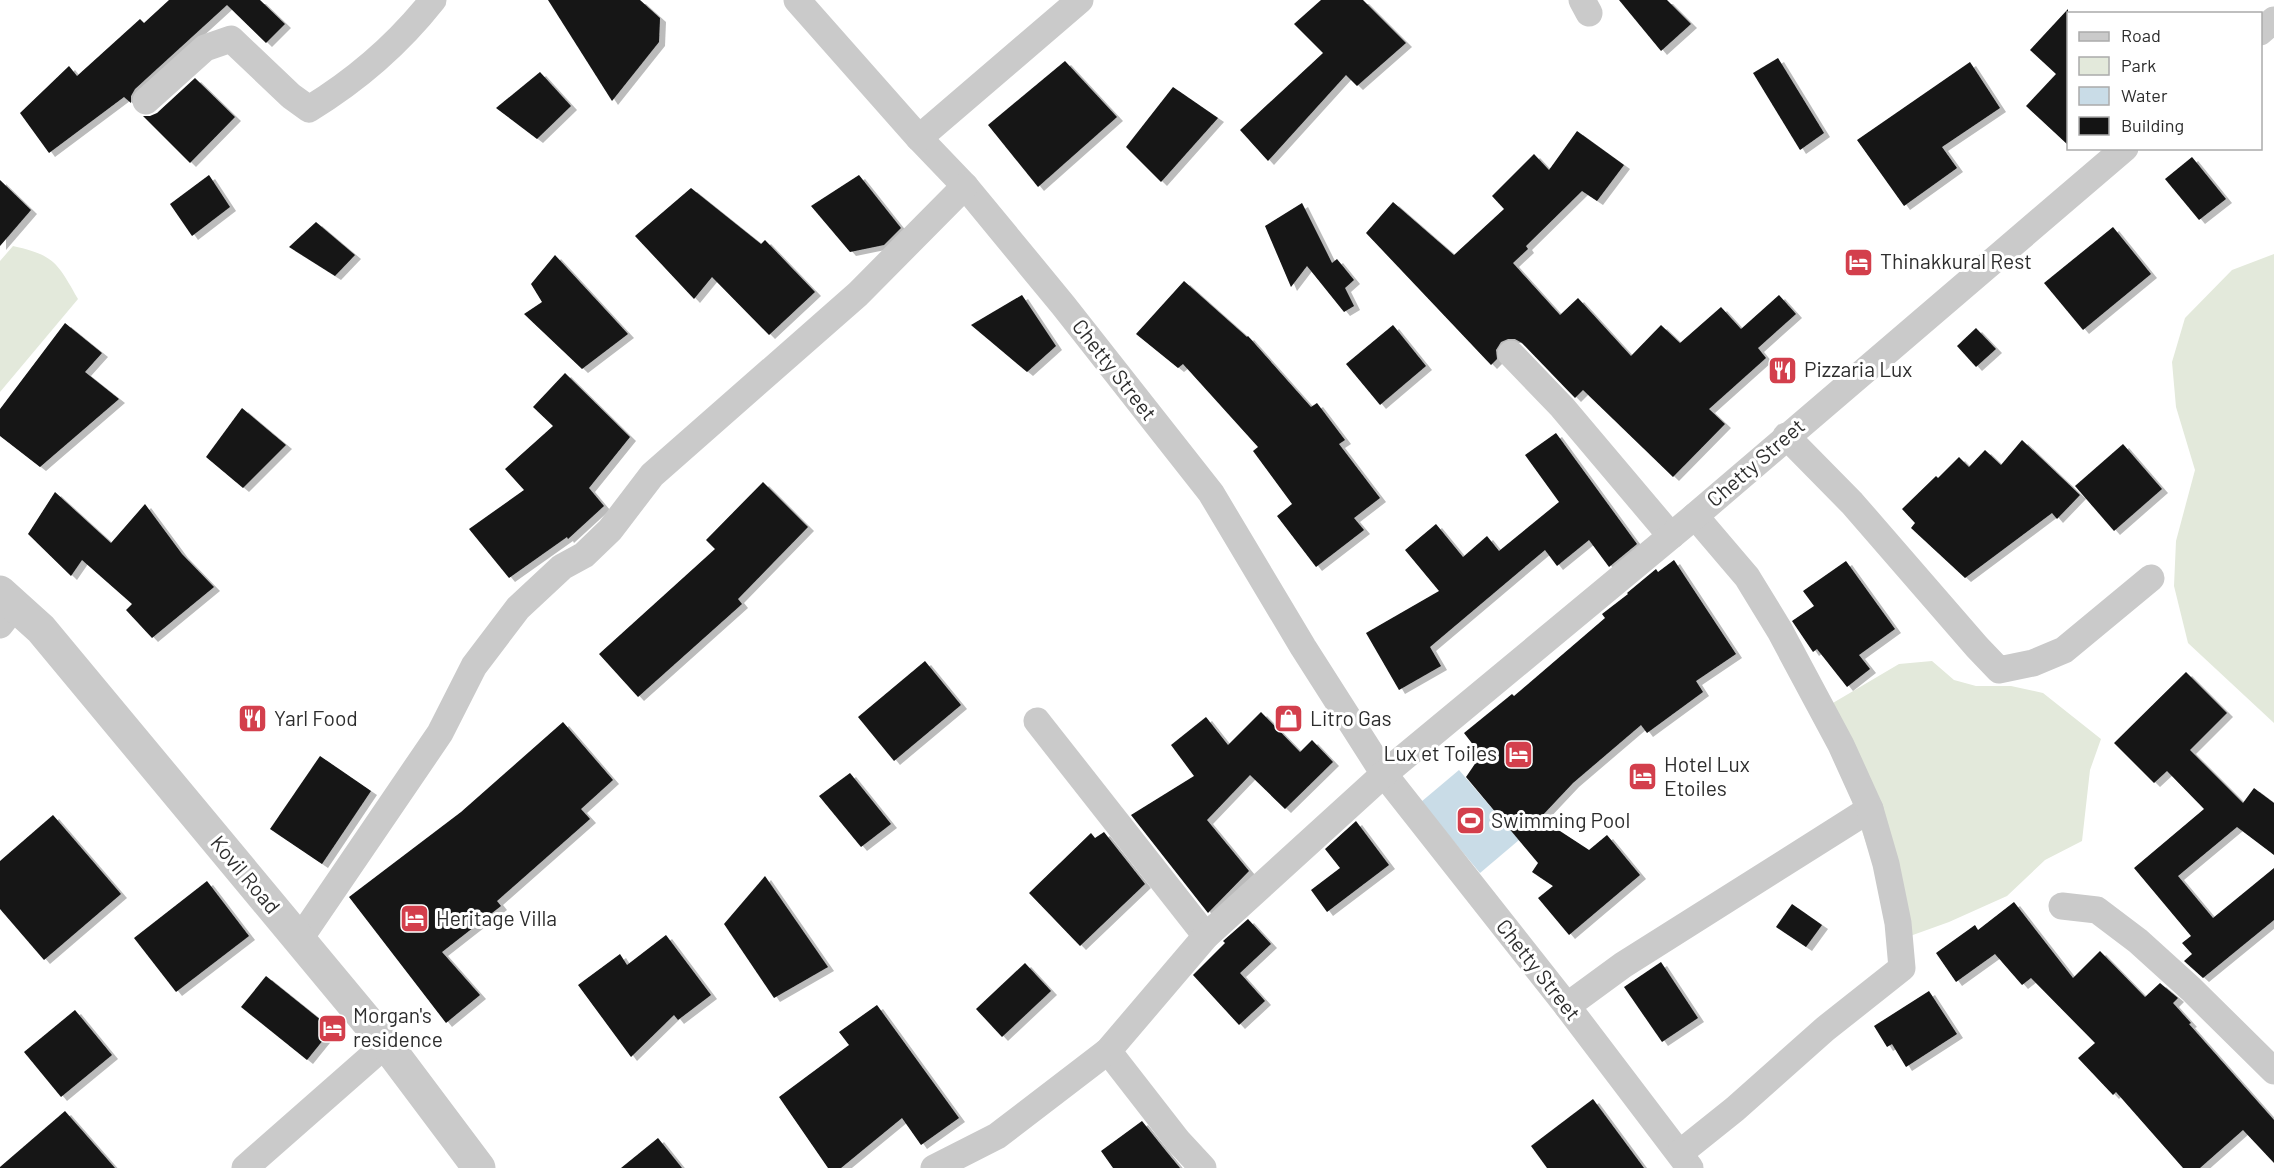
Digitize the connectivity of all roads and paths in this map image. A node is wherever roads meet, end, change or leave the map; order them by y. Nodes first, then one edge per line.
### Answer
1 (433, 0) edge
2 (797, 0) edge
3 (1080, 0) edge
4 (2274, 20) edge
5 (2262, 30) edge
6 (146, 101) dead end
7 (919, 138) junction
8 (2123, 150) edge
9 (965, 186) junction
10 (1511, 354) dead end
11 (1786, 436) junction
12 (1695, 516) junction
13 (1671, 536) junction
14 (2151, 578) dead end
15 (5, 608) edge
16 (1037, 721) dead end
17 (1384, 774) junction
18 (1870, 809) junction
19 (2062, 906) dead end
20 (1206, 936) junction
21 (299, 940) junction
22 (1567, 1006) junction
23 (386, 1044) junction
24 (1108, 1051) junction
25 (2274, 1071) edge
26 (1685, 1160) edge
27 (245, 1168) edge
28 (479, 1168) edge
29 (934, 1168) edge
30 (1203, 1168) edge

1 - 6 street
2 - 7 street, Chetty Street
3 - 7 street
4 - 5 street
7 - 9 street, Chetty Street
8 - 11 street, Chetty Street
9 - 17 street, Chetty Street
9 - 21 street
10 - 13 street
11 - 12 street, Chetty Street
11 - 14 street
12 - 13 street, Chetty Street
12 - 18 street
13 - 17 street, Chetty Street
15 - 21 street, Kovil Road
16 - 20 street
17 - 20 street
17 - 22 street, Chetty Street
18 - 22 street
18 - 26 street
19 - 25 street
20 - 24 street
21 - 23 street, Kovil Road
22 - 26 street, Chetty Street
23 - 27 street
23 - 28 street, Kovil Road
24 - 29 street
24 - 30 street

